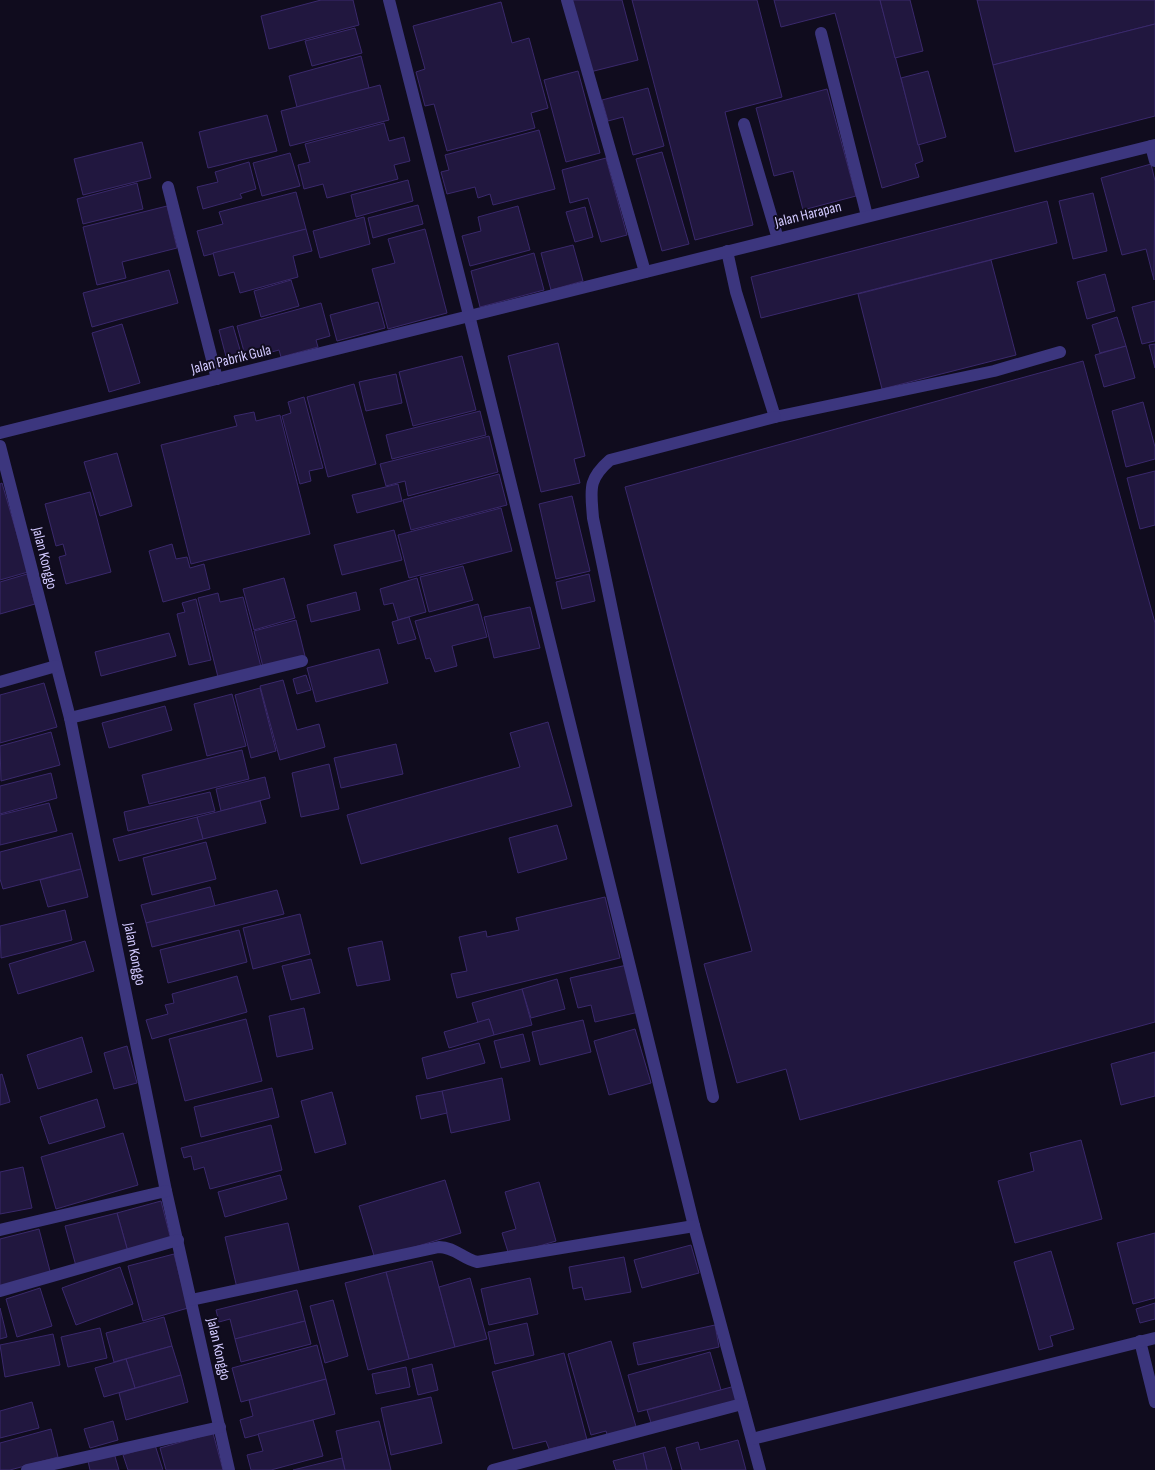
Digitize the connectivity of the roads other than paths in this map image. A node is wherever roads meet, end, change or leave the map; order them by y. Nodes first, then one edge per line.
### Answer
1 (389, 0) edge
2 (567, 0) edge
3 (821, 33) dead end
4 (744, 124) dead end
5 (1153, 146) edge
6 (1155, 161) edge
7 (168, 187) dead end
8 (867, 216) junction
9 (778, 239) junction
10 (727, 251) junction
11 (645, 272) junction
12 (469, 315) junction
13 (1060, 352) dead end
14 (217, 379) junction
15 (775, 417) junction
16 (0, 433) edge
17 (0, 446) edge
18 (302, 661) dead end
19 (56, 666) junction
20 (0, 682) edge
21 (70, 718) junction
22 (713, 1097) dead end
23 (166, 1191) junction
24 (694, 1226) junction
25 (0, 1230) edge
26 (178, 1240) junction
27 (0, 1291) edge
28 (191, 1300) junction
29 (1155, 1338) edge
30 (1140, 1341) junction
31 (1155, 1402) edge
32 (742, 1404) junction
33 (220, 1427) junction
34 (752, 1439) junction
35 (27, 1470) edge
36 (229, 1470) edge
37 (493, 1470) edge
38 (760, 1470) edge

1 - 12 street
2 - 11 street
3 - 8 street
4 - 9 street
5 - 6 street
5 - 8 street, Jalan Harapan
7 - 14 street
8 - 9 street, Jalan Harapan
9 - 10 street, Jalan Harapan
10 - 11 street, Jalan Harapan
10 - 15 street
11 - 12 street, Jalan Harapan
12 - 14 street, Jalan Pabrik Gula
12 - 24 street
13 - 15 street
14 - 16 street, Jalan Pabrik Gula
15 - 22 street
17 - 19 street, Jalan Konggo
18 - 21 street
19 - 20 street
19 - 21 street, Jalan Konggo
21 - 23 street, Jalan Konggo
23 - 25 street
23 - 26 street, Jalan Konggo
24 - 28 street
24 - 32 street
26 - 27 street
26 - 28 street, Jalan Konggo
28 - 33 street, Jalan Konggo
29 - 30 street
30 - 31 street
30 - 34 street
32 - 34 street
32 - 37 street
33 - 35 street
33 - 36 street, Jalan Konggo
34 - 38 street

